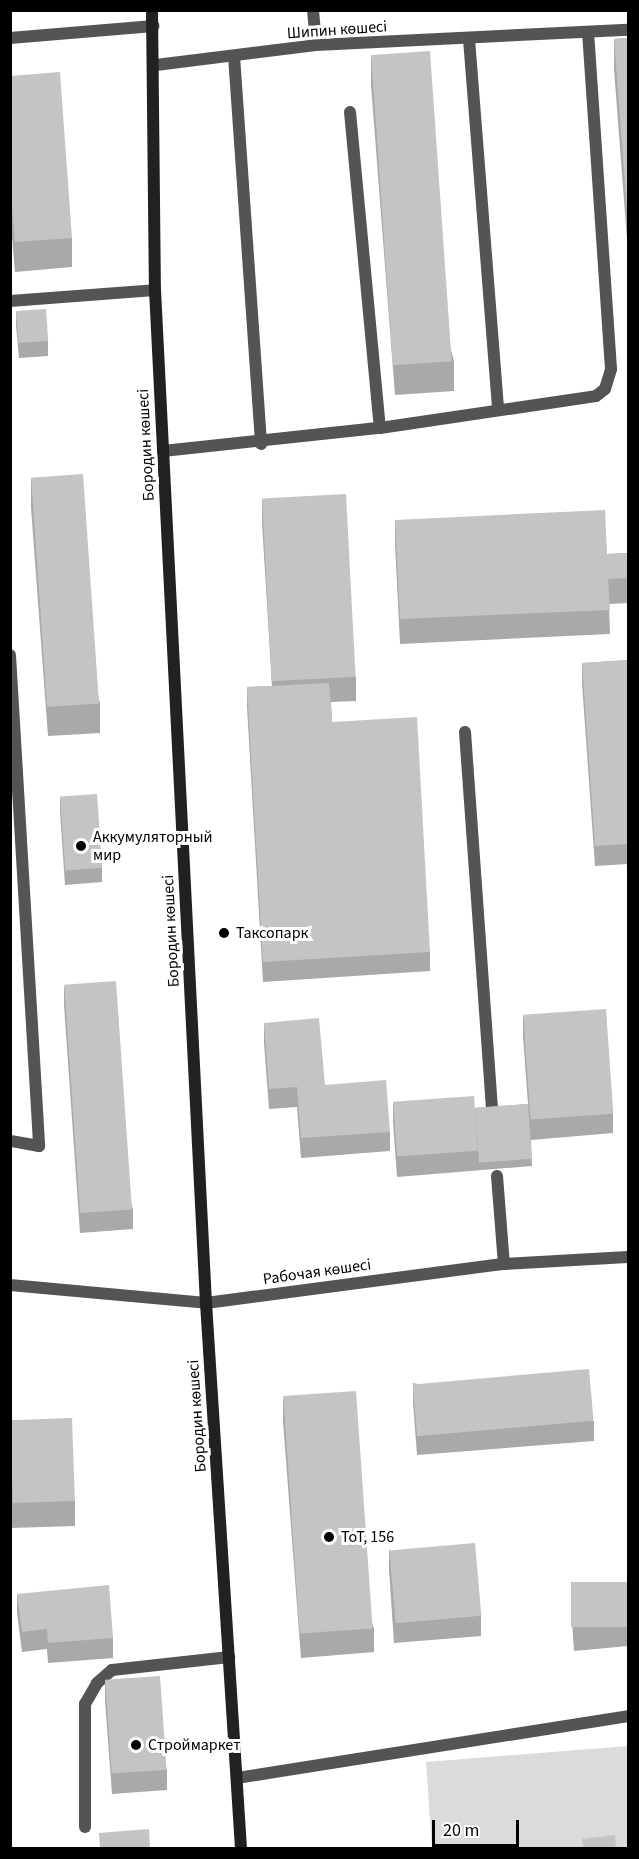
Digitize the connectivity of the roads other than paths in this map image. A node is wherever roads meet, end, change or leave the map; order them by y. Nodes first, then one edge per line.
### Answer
1 (152, 10) edge
2 (314, 10) edge
3 (153, 26) junction
4 (628, 30) edge
5 (588, 33) junction
6 (10, 38) edge
7 (469, 39) junction
8 (316, 45) junction
9 (234, 56) junction
10 (156, 64) junction
11 (350, 112) dead end
12 (155, 290) junction
13 (10, 301) edge
14 (498, 410) junction
15 (380, 428) junction
16 (261, 444) junction
17 (163, 451) junction
18 (10, 655) edge
19 (465, 732) dead end
20 (492, 1106) edge
21 (10, 1141) edge
22 (496, 1176) dead end
23 (628, 1257) edge
24 (504, 1264) junction
25 (10, 1285) edge
26 (206, 1303) junction
27 (229, 1657) junction
28 (628, 1716) edge
29 (237, 1778) junction
30 (86, 1827) dead end
31 (241, 1848) edge

1 - 3 street, Бородин көшесі
2 - 8 street
3 - 6 street
3 - 10 street, Бородин көшесі
4 - 5 street, Шипин көшесі
5 - 7 street, Шипин көшесі
5 - 14 street
7 - 8 street, Шипин көшесі
7 - 14 street
8 - 9 street, Шипин көшесі
9 - 10 street, Шипин көшесі
9 - 16 street
10 - 12 street, Бородин көшесі
11 - 15 street
12 - 13 street
12 - 17 street, Бородин көшесі
14 - 15 street
15 - 16 street
16 - 17 street
17 - 26 street, Бородин көшесі
18 - 21 street
19 - 20 street
22 - 24 street
23 - 24 street, Рабочая көшесі
24 - 26 street, Рабочая көшесі
25 - 26 street, Рабочая көшесі
26 - 27 street, Бородин көшесі
27 - 29 street, Бородин көшесі
27 - 30 street
28 - 29 street
29 - 31 street, Бородин көшесі

